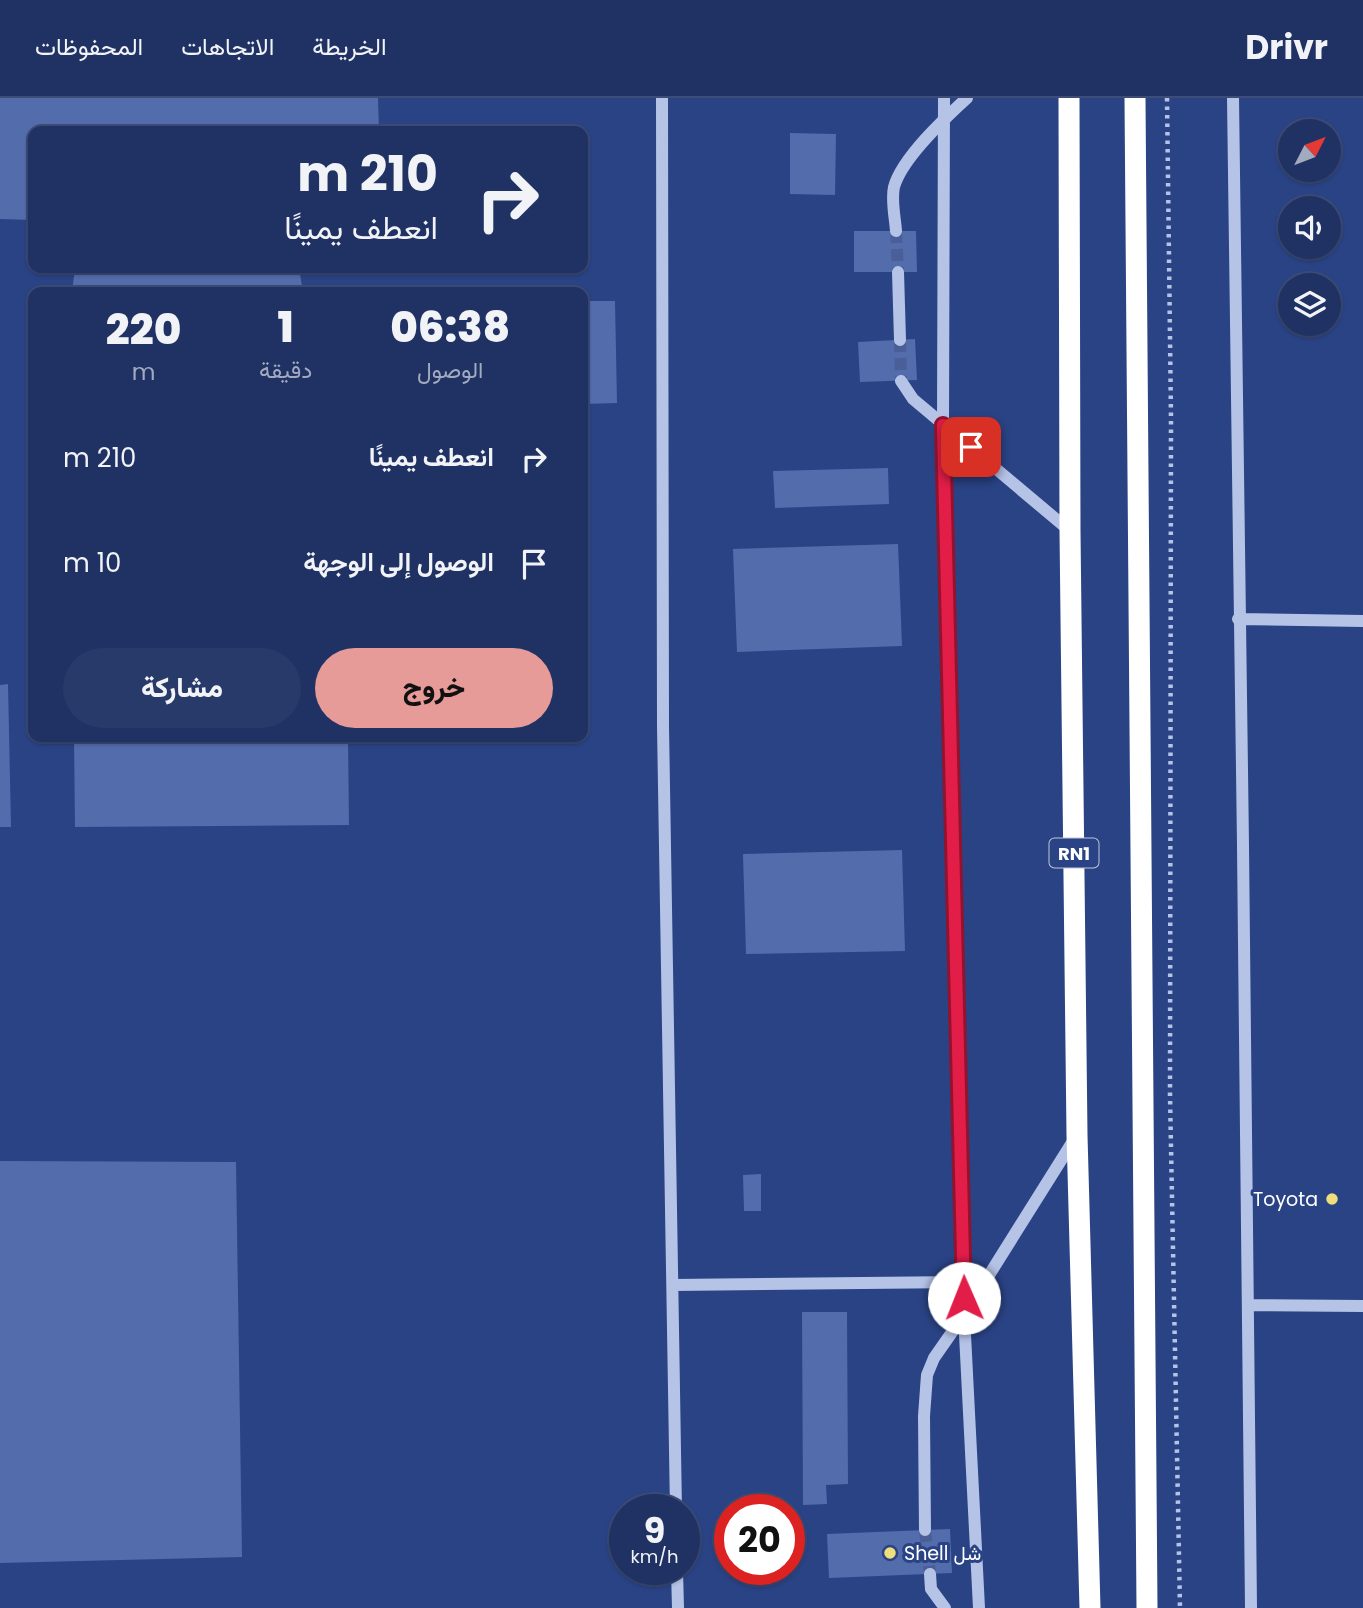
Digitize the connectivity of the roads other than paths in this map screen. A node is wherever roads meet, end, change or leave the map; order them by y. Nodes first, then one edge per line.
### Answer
1 (662, 98) edge
2 (944, 98) edge
3 (967, 98) edge
4 (1069, 98) edge
5 (1135, 98) edge
6 (1233, 98) edge
7 (944, 119) junction
8 (896, 231) tunnel mouth
9 (898, 272) tunnel mouth
10 (900, 340) tunnel mouth
11 (901, 381) tunnel mouth
12 (943, 425) junction
13 (1070, 531) junction
14 (1238, 619) junction
15 (1363, 621) edge
16 (1077, 1135) junction
17 (963, 1282) junction
18 (673, 1285) junction
19 (1250, 1305) junction
20 (1363, 1306) edge
21 (964, 1315) junction
22 (676, 1494) edge
23 (925, 1530) tunnel mouth
24 (930, 1574) tunnel mouth
25 (677, 1585) edge
26 (678, 1608) edge
27 (945, 1608) edge
28 (979, 1608) edge
29 (1090, 1608) edge
30 (1147, 1608) edge
31 (1251, 1608) edge

1 - 18 street
2 - 7 street
3 - 7 street
4 - 13 highway, RN1
5 - 30 highway
6 - 14 street
7 - 8 street
7 - 12 street
9 - 10 street
11 - 12 street
12 - 13 street
12 - 17 street
13 - 16 highway, RN1
14 - 15 street
14 - 19 street
16 - 21 street
16 - 29 highway, RN1
17 - 18 street
17 - 21 street
18 - 22 street
19 - 20 street
19 - 31 street
21 - 23 street
21 - 28 street
24 - 27 street
25 - 26 street

